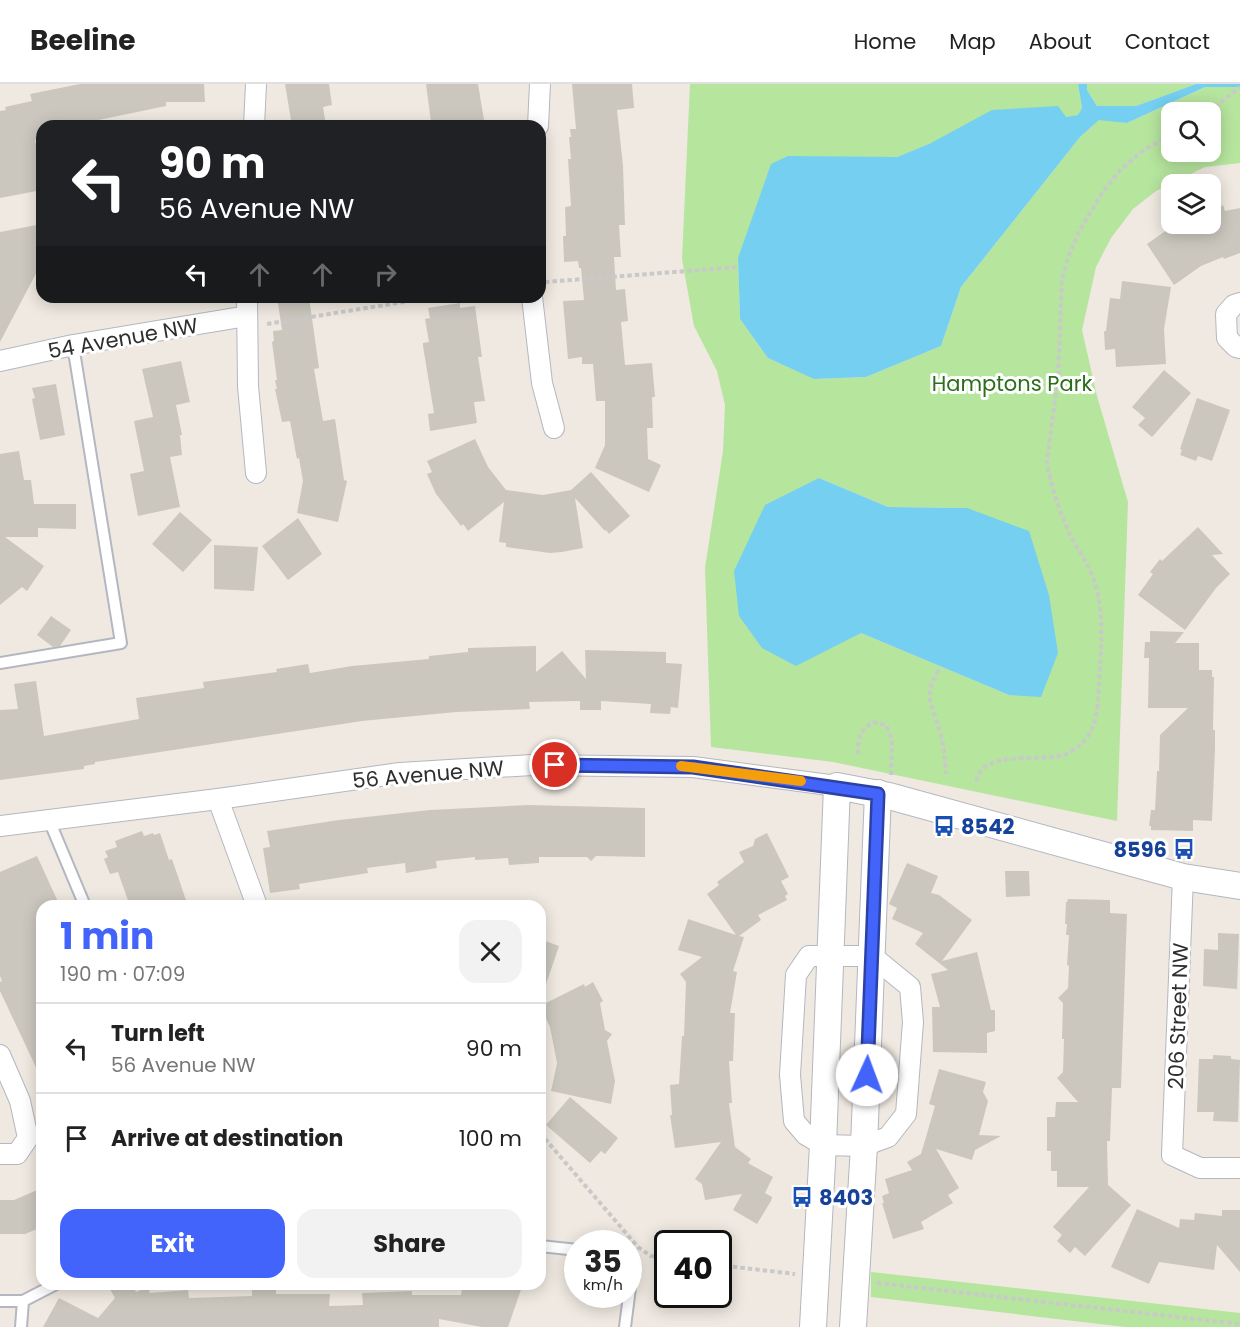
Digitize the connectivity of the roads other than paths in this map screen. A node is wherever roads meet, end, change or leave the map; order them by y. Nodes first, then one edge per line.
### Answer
1 (256, 84) edge
2 (540, 84) edge
3 (254, 120) edge
4 (538, 120) edge
5 (533, 303) edge
6 (1240, 303) edge
7 (247, 314) edge
8 (73, 345) junction
9 (1240, 348) edge
10 (0, 361) edge
11 (555, 428) dead end
12 (256, 473) dead end
13 (0, 663) edge
14 (837, 786) junction
15 (883, 795) junction
16 (218, 800) junction
17 (49, 820) junction
18 (0, 826) edge
19 (1183, 877) junction
20 (1240, 886) edge
21 (82, 900) edge
22 (255, 900) edge
23 (831, 956) junction
24 (872, 956) junction
25 (0, 1055) edge
26 (823, 1144) junction
27 (864, 1146) junction
28 (9, 1154) edge
29 (1240, 1168) edge
30 (546, 1247) edge
31 (564, 1249) edge
32 (44, 1290) edge
33 (0, 1300) edge
34 (23, 1301) junction
35 (627, 1308) edge
36 (21, 1327) edge
37 (625, 1327) edge
38 (813, 1327) edge
39 (853, 1327) edge

1 - 3 street
2 - 4 street
5 - 11 street
6 - 9 street
7 - 8 street, 54 Avenue NW
7 - 12 street
8 - 10 street, 54 Avenue NW
8 - 13 lane
14 - 15 street, 56 Avenue NW
14 - 16 street, 56 Avenue NW
14 - 23 street
15 - 19 street, 56 Avenue NW
15 - 24 street
16 - 17 street, 56 Avenue NW
16 - 22 street
17 - 18 street, 56 Avenue NW
17 - 21 lane
19 - 20 street, 56 Avenue NW
19 - 29 street, 206 Street NW
23 - 24 street
23 - 26 street
23 - 26 street
24 - 27 street
24 - 27 street
25 - 28 street
26 - 27 street
26 - 38 street
27 - 39 street
30 - 31 lane
32 - 34 lane
33 - 34 lane
34 - 36 lane
35 - 37 lane

